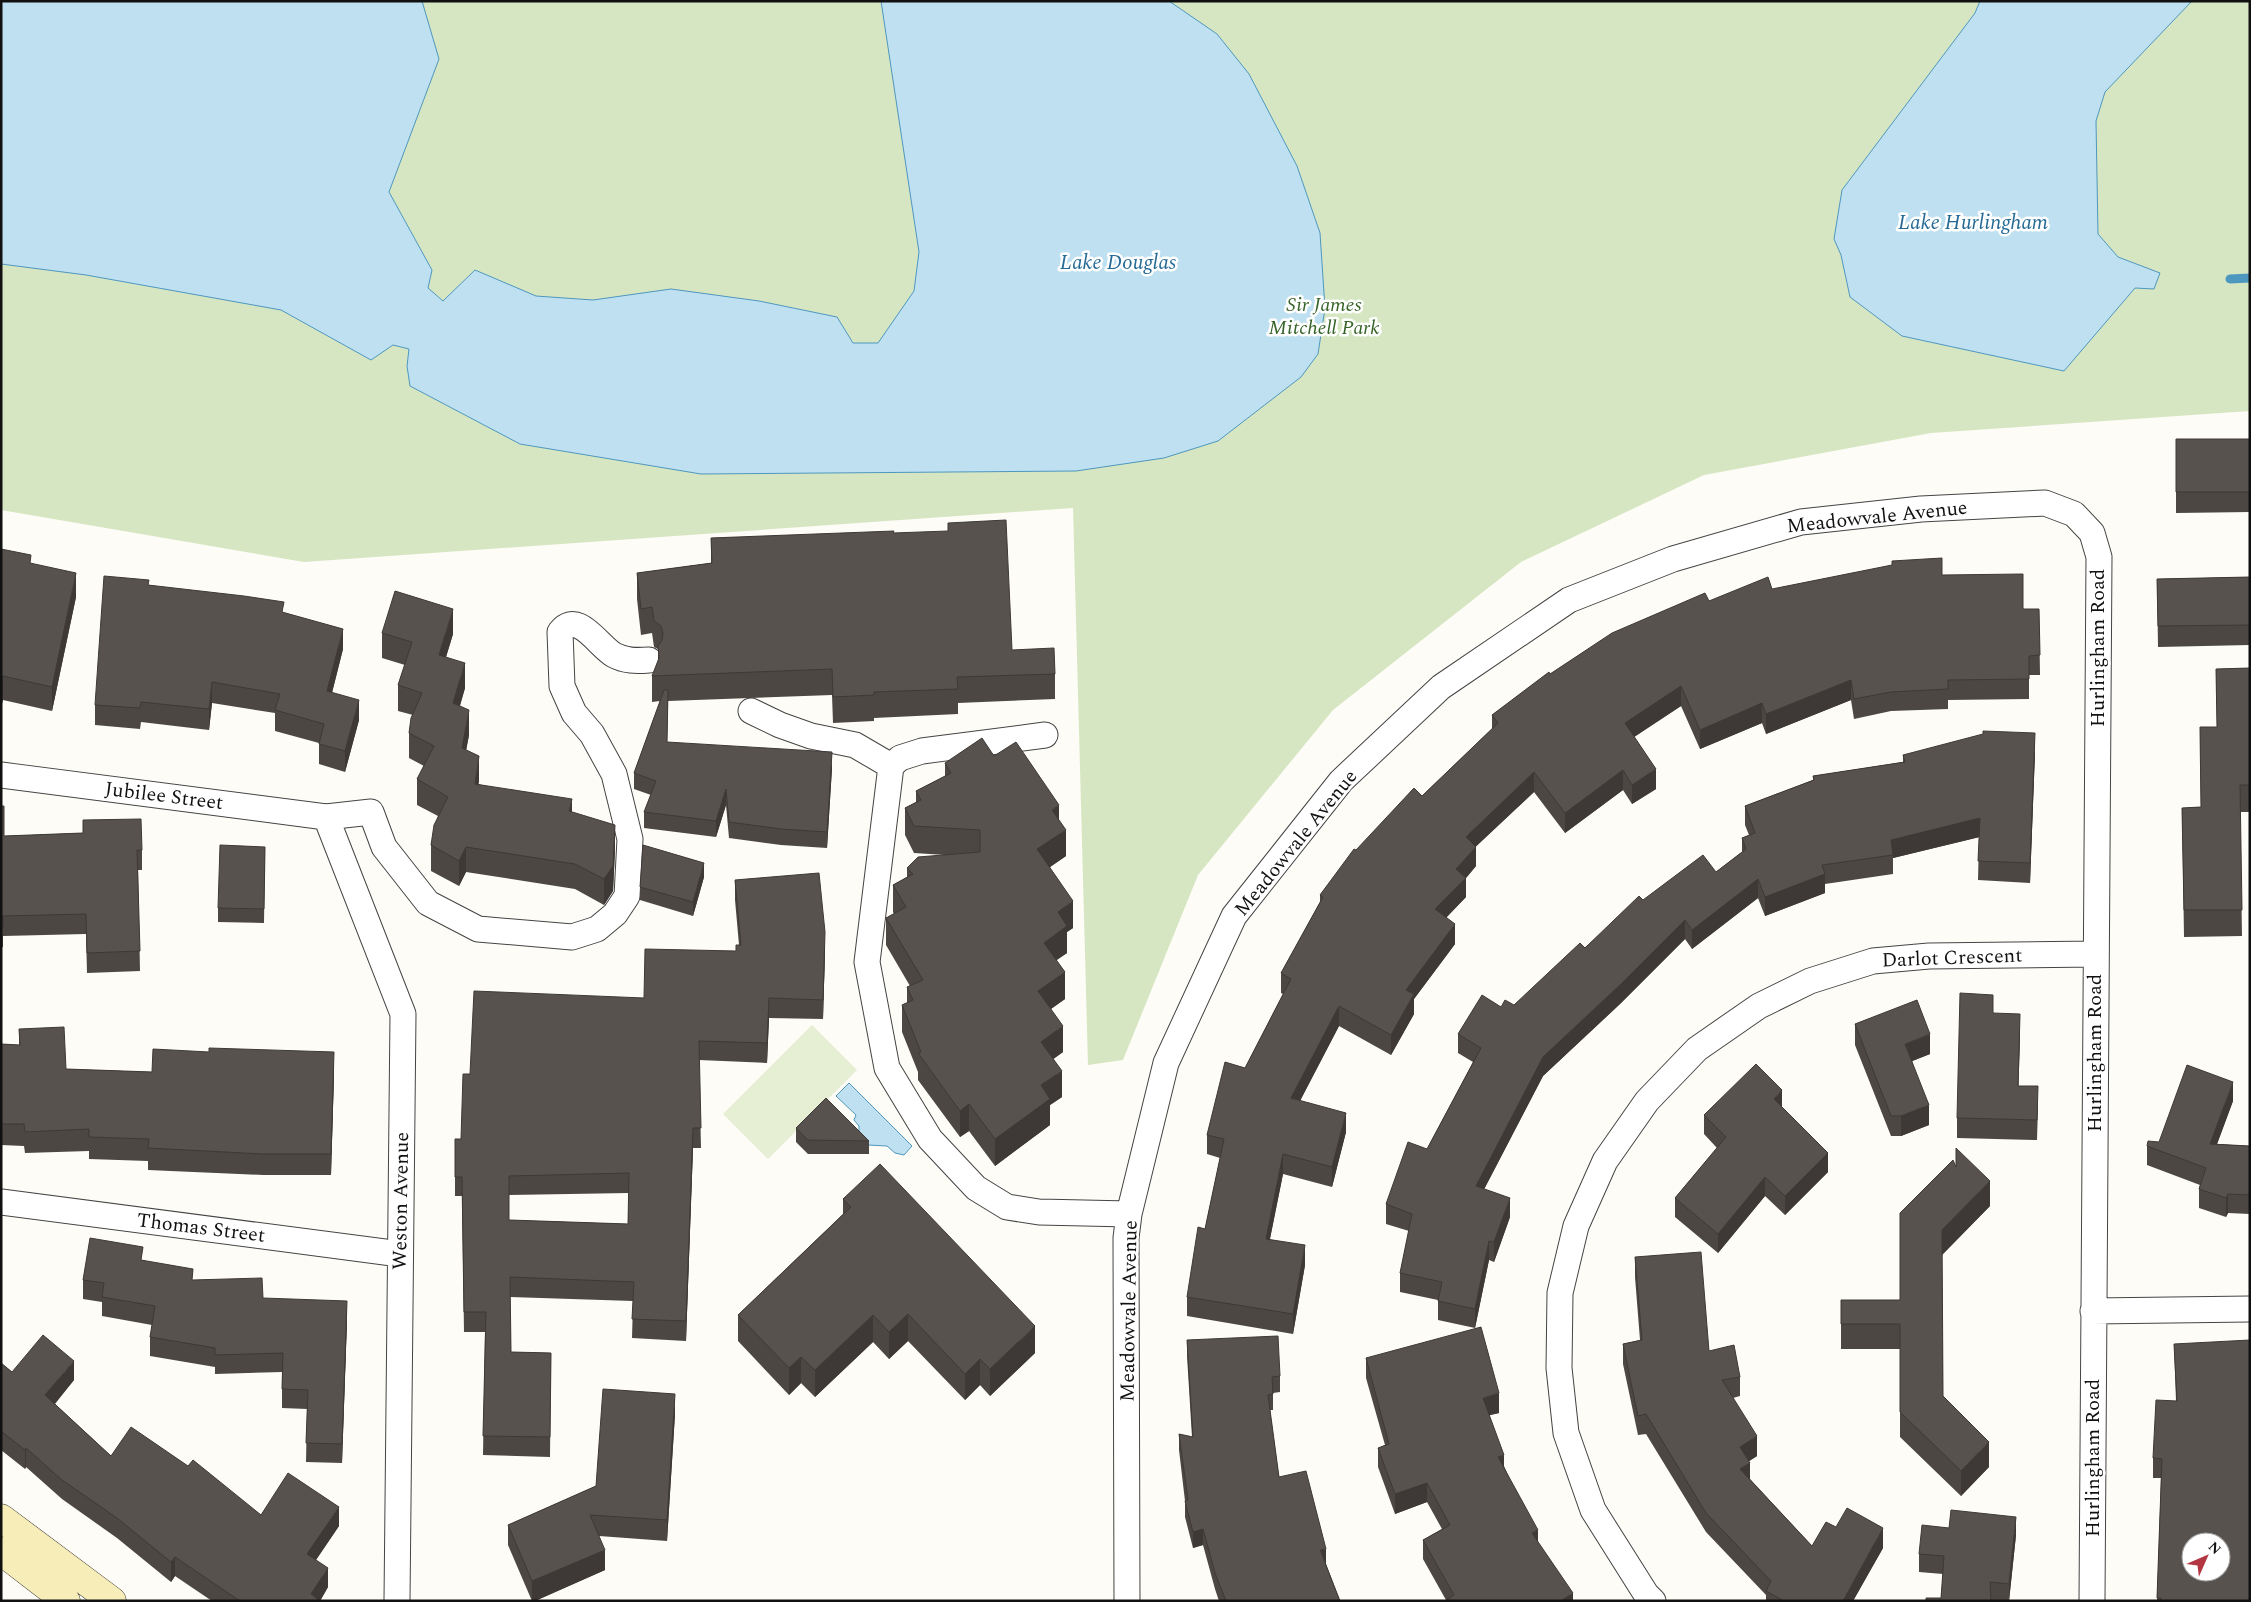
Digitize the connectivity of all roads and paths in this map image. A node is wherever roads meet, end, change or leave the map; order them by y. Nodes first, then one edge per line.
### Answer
1 (2074, 514) joint
2 (649, 660) dead end
3 (751, 711) dead end
4 (1045, 735) dead end
5 (891, 766) junction
6 (1, 775) edge
7 (326, 817) junction
8 (2096, 954) junction
9 (1, 1202) edge
10 (1129, 1214) junction
11 (400, 1254) junction
12 (2250, 1309) edge
13 (2093, 1310) junction
14 (1, 1518) edge
15 (1, 1551) edge
16 (66, 1601) edge
17 (112, 1601) edge
18 (397, 1601) edge
19 (1127, 1601) edge
20 (1653, 1601) edge
21 (2092, 1601) edge

1 - 8 street, Hurlingham Road
1 - 10 street, Meadowvale Avenue
2 - 7 street, Jubilee Street
3 - 5 street
4 - 5 street
5 - 10 street
6 - 7 street, Jubilee Street
7 - 11 street, Weston Avenue
8 - 13 street, Hurlingham Road
8 - 20 street, Darlot Crescent
9 - 11 street, Thomas Street
10 - 19 street, Meadowvale Avenue
11 - 18 street, Weston Avenue
12 - 13 street
13 - 21 street, Hurlingham Road
14 - 17 main road
15 - 16 main road

